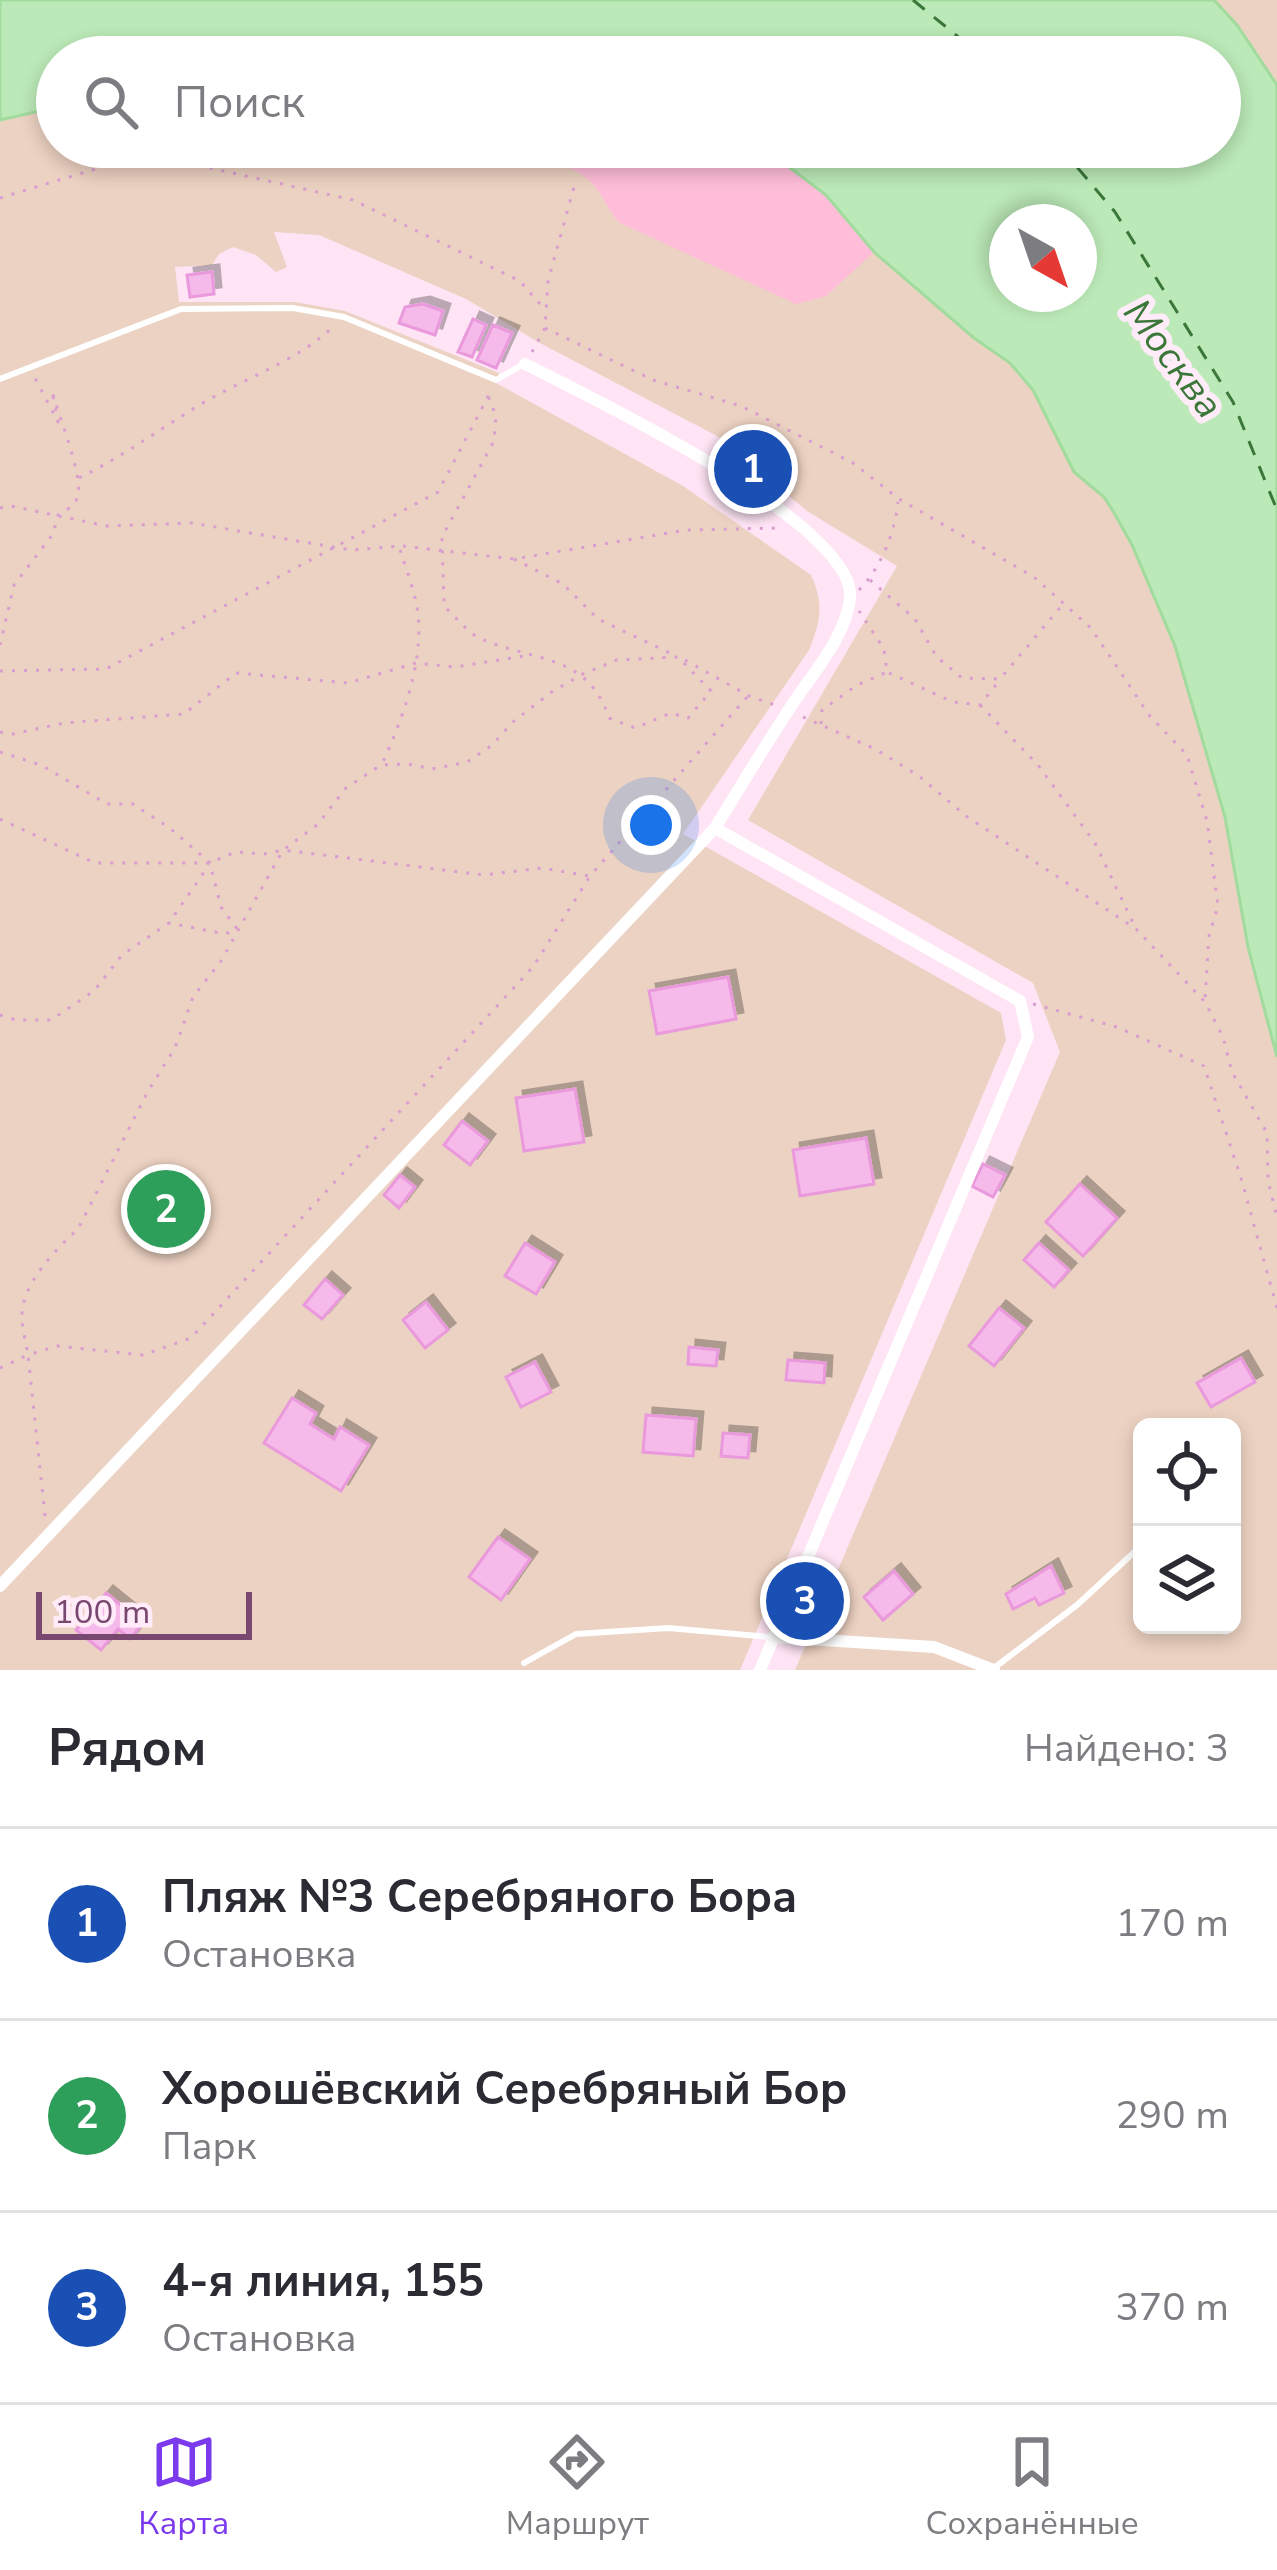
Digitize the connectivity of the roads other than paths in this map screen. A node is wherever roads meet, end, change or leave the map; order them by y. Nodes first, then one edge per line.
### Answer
1 (525, 364) joint
2 (0, 379) edge
3 (715, 828) junction
4 (1133, 1553) edge
5 (0, 1586) edge
6 (774, 1637) junction
7 (524, 1663) dead end
8 (994, 1669) edge
9 (760, 1670) edge

1 - 2 lane
1 - 3 street
3 - 5 street
3 - 6 street
4 - 8 lane
6 - 7 lane
6 - 8 street
6 - 9 street

